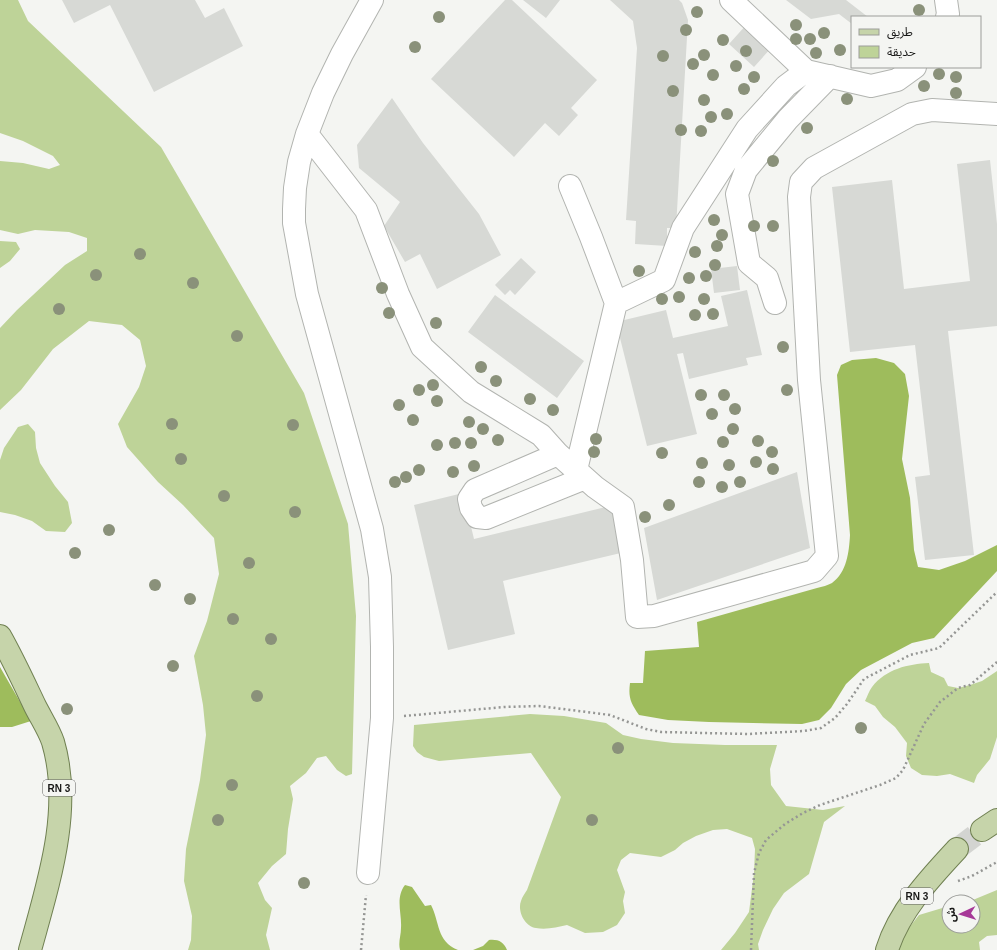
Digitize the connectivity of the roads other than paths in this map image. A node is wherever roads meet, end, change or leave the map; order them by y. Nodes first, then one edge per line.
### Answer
1 (372, 0) edge
2 (731, 0) edge
3 (946, 0) edge
4 (947, 16) edge
5 (914, 68) edge
6 (806, 71) junction
7 (830, 76) junction
8 (997, 114) edge
9 (307, 134) junction
10 (570, 186) dead end
11 (616, 303) junction
12 (775, 303) dead end
13 (558, 454) junction
14 (581, 474) junction
15 (0, 636) edge
16 (958, 849) tunnel mouth
17 (368, 873) road end
18 (30, 950) edge
19 (887, 950) edge

1 - 9 street
2 - 6 street
3 - 4 street
5 - 7 street
6 - 7 street
6 - 11 street
7 - 12 street
8 - 14 street
9 - 13 street
9 - 17 street
10 - 11 street
11 - 14 street
13 - 14 street
13 - 14 street
15 - 18 main road, RN 3
16 - 19 main road, RN 3

